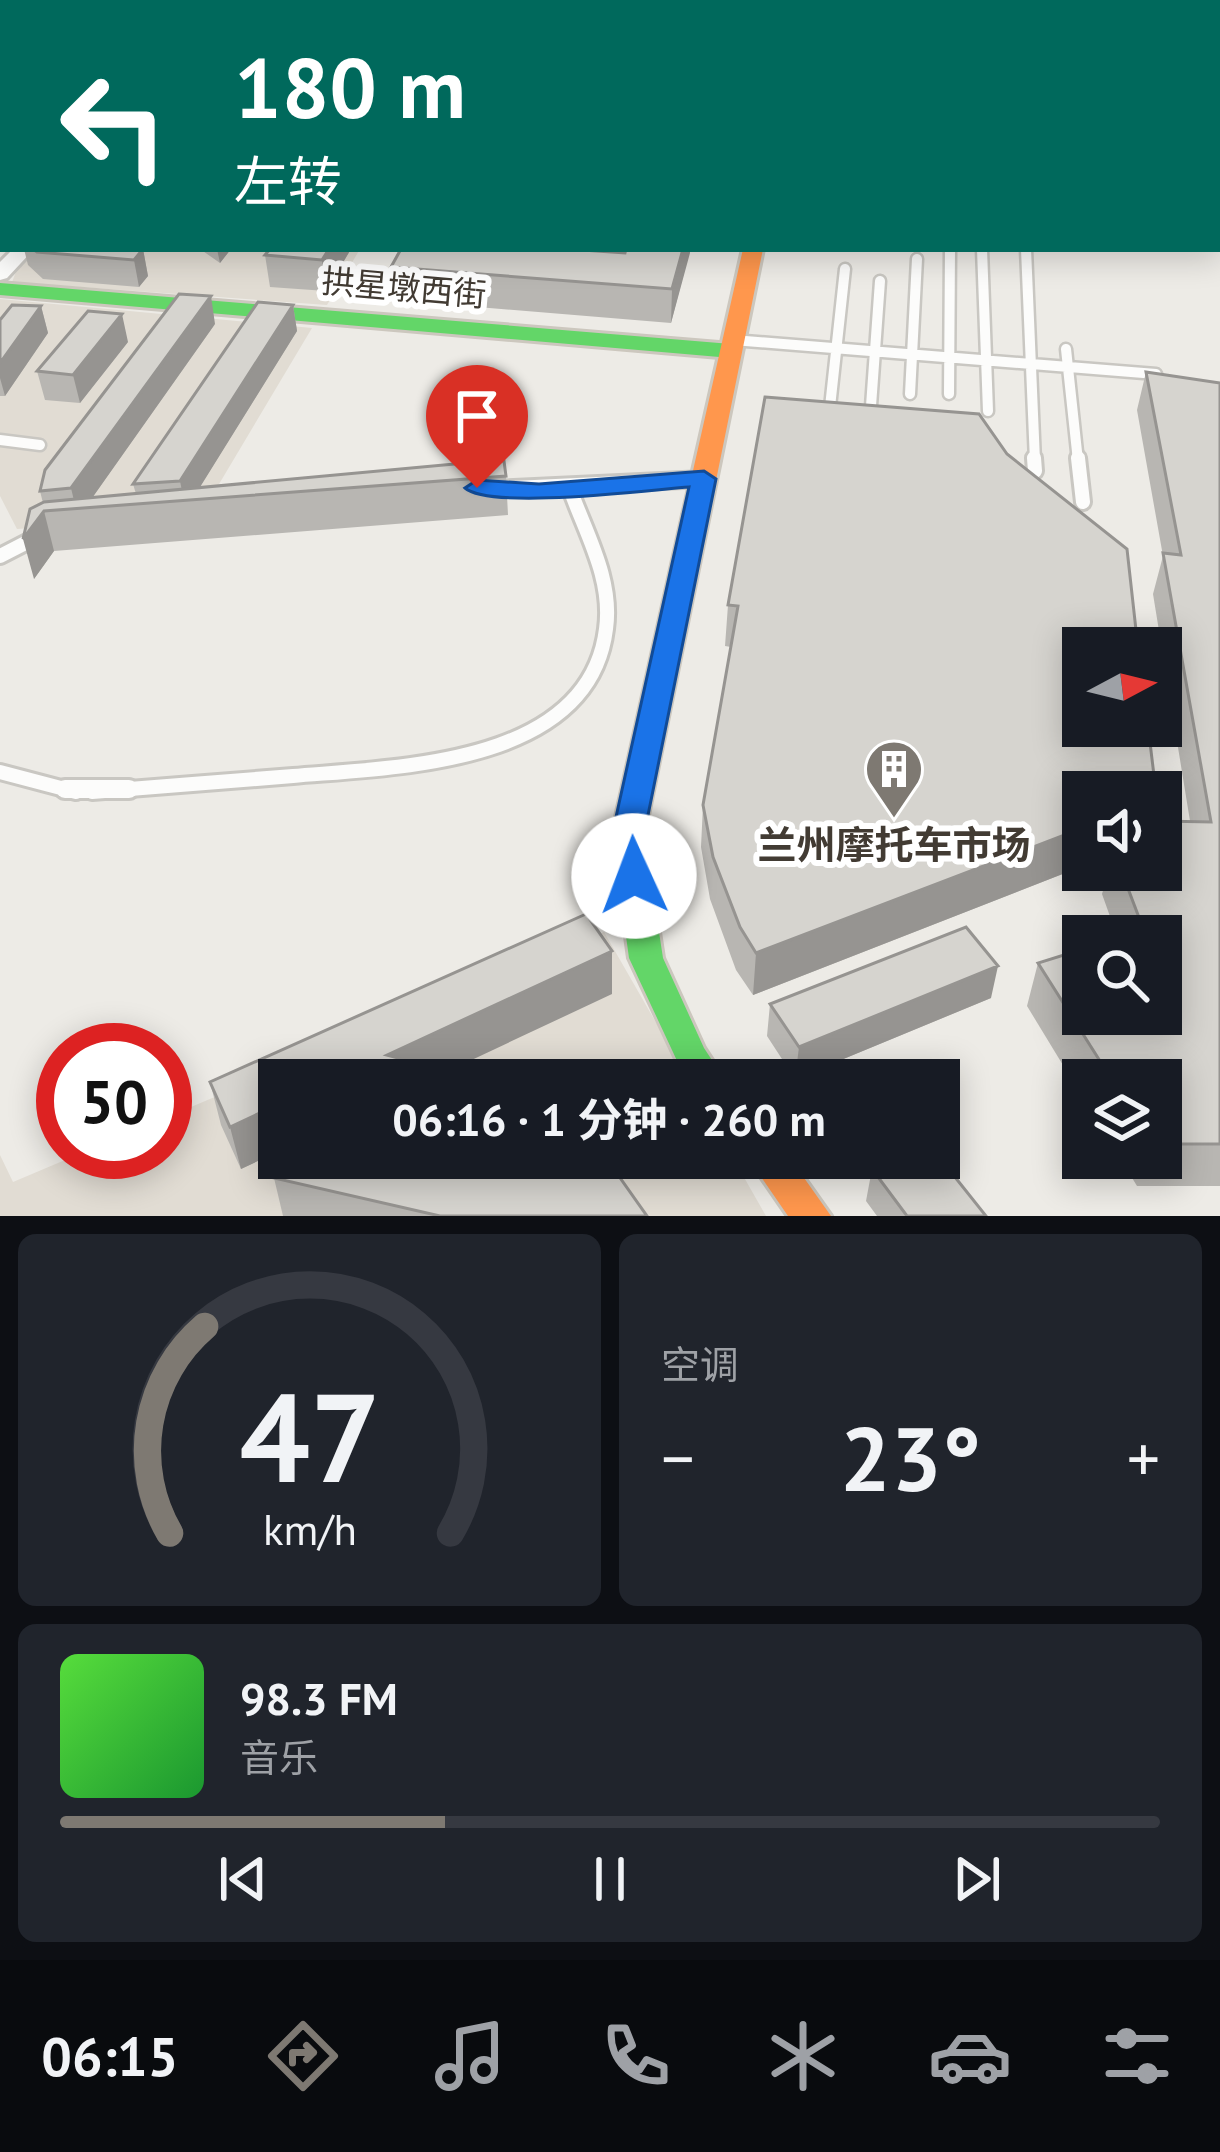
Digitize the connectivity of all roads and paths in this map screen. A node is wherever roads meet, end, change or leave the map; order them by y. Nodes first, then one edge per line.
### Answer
1 (21, 252) edge
2 (752, 252) edge
3 (950, 252) edge
4 (982, 252) edge
5 (1026, 252) edge
6 (917, 259) dead end
7 (844, 269) dead end
8 (0, 274) edge
9 (880, 281) dead end
10 (0, 289) edge
11 (732, 345) junction
12 (836, 348) junction
13 (1066, 349) dead end
14 (875, 351) junction
15 (912, 354) junction
16 (949, 357) junction
17 (986, 360) junction
18 (1030, 364) junction
19 (1068, 367) junction
20 (1156, 374) edge
21 (910, 394) dead end
22 (949, 394) dead end
23 (871, 406) edge
24 (830, 407) edge
25 (988, 411) dead end
26 (0, 440) edge
27 (40, 445) dead end
28 (1035, 471) edge
29 (704, 479) junction
30 (477, 488) edge
31 (571, 489) junction
32 (1083, 502) dead end
33 (52, 531) edge
34 (0, 556) edge
35 (0, 772) edge
36 (691, 1059) edge
37 (783, 1179) edge
38 (811, 1216) edge

1 - 8 street
2 - 11 main road
3 - 16 lane
4 - 17 lane
5 - 18 lane
6 - 15 lane
7 - 12 lane
9 - 14 lane
10 - 11 main road, 拱星墩西街
11 - 12 lane
11 - 29 main road
12 - 14 lane
12 - 24 lane
13 - 19 lane
14 - 15 lane
14 - 23 lane
15 - 16 lane
15 - 21 lane
16 - 17 lane
16 - 22 lane
17 - 18 lane
17 - 25 lane
18 - 19 lane
18 - 28 lane
19 - 20 lane
19 - 32 lane
26 - 27 lane
29 - 31 lane
29 - 36 main road
30 - 31 lane
31 - 35 lane
33 - 34 lane
37 - 38 main road

